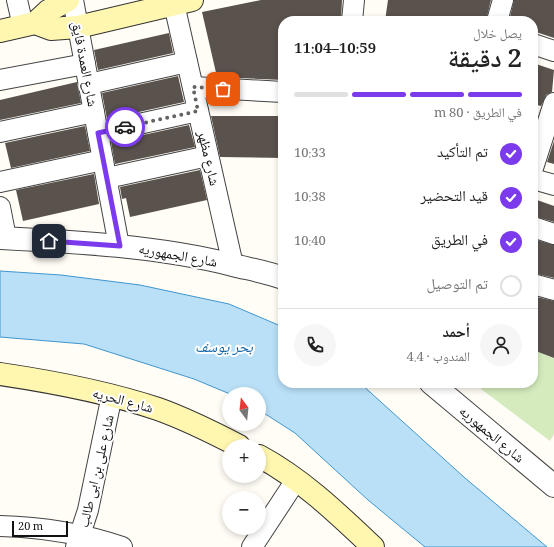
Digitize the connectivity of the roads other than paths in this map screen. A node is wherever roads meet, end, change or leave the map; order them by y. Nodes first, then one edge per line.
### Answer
1 (17, 0) edge
2 (68, 0) edge
3 (73, 0) edge
4 (354, 0) edge
5 (503, 0) edge
6 (183, 2) edge
7 (352, 16) edge
8 (498, 16) edge
9 (29, 24) junction
10 (78, 27) junction
11 (0, 31) edge
12 (538, 46) edge
13 (554, 51) edge
14 (187, 62) junction
15 (87, 74) junction
16 (0, 80) edge
17 (193, 87) junction
18 (278, 92) edge
19 (198, 111) junction
20 (94, 112) junction
21 (548, 112) edge
22 (0, 132) edge
23 (98, 133) junction
24 (538, 149) edge
25 (208, 156) junction
26 (105, 169) junction
27 (538, 180) edge
28 (0, 182) edge
29 (554, 185) edge
30 (0, 207) edge
31 (538, 229) edge
32 (554, 234) edge
33 (3, 238) edge
34 (120, 246) junction
35 (233, 265) junction
36 (278, 277) edge
37 (538, 285) edge
38 (554, 290) edge
39 (0, 374) edge
40 (437, 388) edge
41 (112, 395) junction
42 (224, 439) edge
43 (266, 461) edge
44 (296, 480) junction
45 (554, 486) edge
46 (0, 526) edge
47 (79, 541) edge
48 (122, 547) edge
49 (252, 547) edge
50 (373, 547) edge

1 - 9 street
2 - 9 main road
3 - 10 street, شارع العمدة فايق
4 - 7 street
5 - 8 street
6 - 10 main road
6 - 14 street, شارع مظهر
9 - 10 main road
9 - 11 main road
10 - 15 street, شارع العمدة فايق
12 - 13 street
14 - 15 street
14 - 17 street, شارع مظهر
15 - 16 street
15 - 20 street, شارع العمدة فايق
17 - 18 street
17 - 19 street, شارع مظهر
19 - 23 street
19 - 25 street, شارع مظهر
20 - 22 street
20 - 23 street, شارع العمدة فايق
21 - 24 street
23 - 26 street, شارع العمدة فايق
25 - 26 street
25 - 35 street, شارع مظهر
26 - 28 street
26 - 34 street, شارع العمدة فايق
27 - 29 street
30 - 33 street
31 - 32 street
33 - 34 street, شارع الجمهوريه
34 - 35 street, شارع الجمهوريه
35 - 36 street, شارع الجمهوريه
37 - 38 street
39 - 41 main road, شارع الحريه
40 - 45 street, شارع الجمهوريه
41 - 42 main road, شارع الحريه
41 - 47 street, شارع على بن ابى طالب
43 - 44 main road
44 - 49 street
44 - 50 main road
46 - 47 street
47 - 48 street

